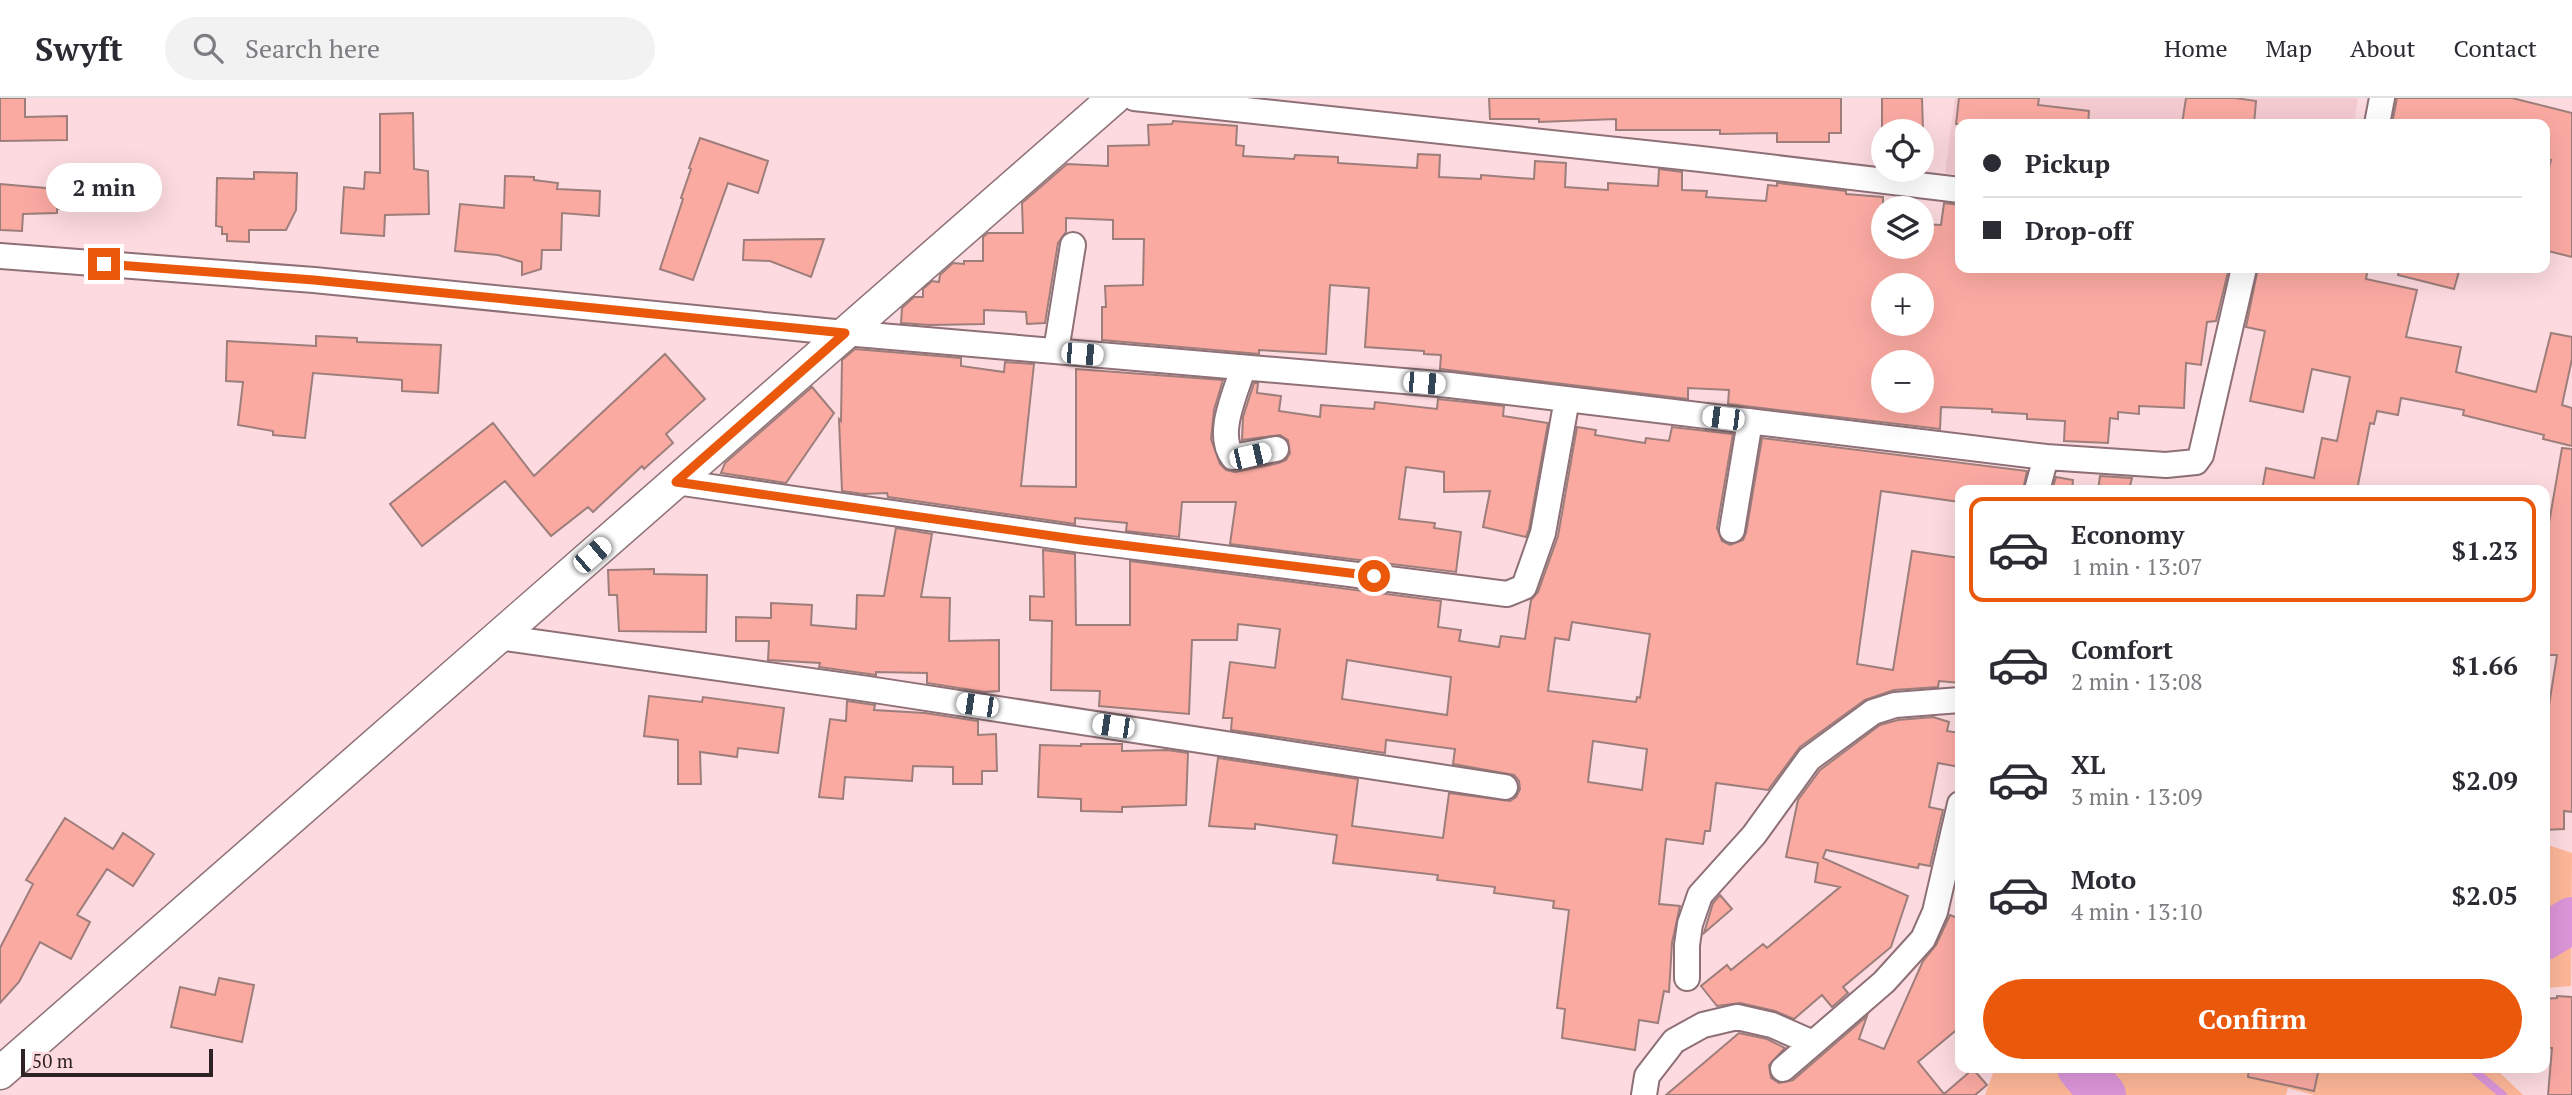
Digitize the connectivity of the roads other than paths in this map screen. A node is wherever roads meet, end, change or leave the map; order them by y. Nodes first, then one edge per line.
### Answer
1 (1114, 98) edge
2 (1134, 98) edge
3 (2382, 98) edge
4 (2378, 119) edge
5 (1955, 189) edge
6 (1073, 245) dead end
7 (0, 256) edge
8 (2243, 273) edge
9 (845, 333) junction
10 (1056, 351) junction
11 (1243, 368) junction
12 (1567, 399) junction
13 (1750, 421) junction
14 (1276, 449) dead end
15 (2046, 457) junction
16 (676, 482) junction
17 (2038, 485) edge
18 (1731, 530) dead end
19 (498, 637) junction
20 (1955, 700) edge
21 (1505, 787) dead end
22 (1955, 826) edge
23 (1687, 978) dead end
24 (1813, 1043) junction
25 (1783, 1069) dead end
26 (0, 1073) edge
27 (1644, 1095) edge

1 - 9 street
2 - 5 street
3 - 4 street
6 - 10 street
7 - 9 street
8 - 15 street
9 - 10 street
9 - 16 street
10 - 11 street
11 - 12 street
11 - 14 street
12 - 13 street
12 - 16 street
13 - 15 street
13 - 18 street
15 - 17 street
16 - 19 street
19 - 21 street
19 - 26 street
20 - 23 street
22 - 24 street
24 - 25 street
24 - 27 street

